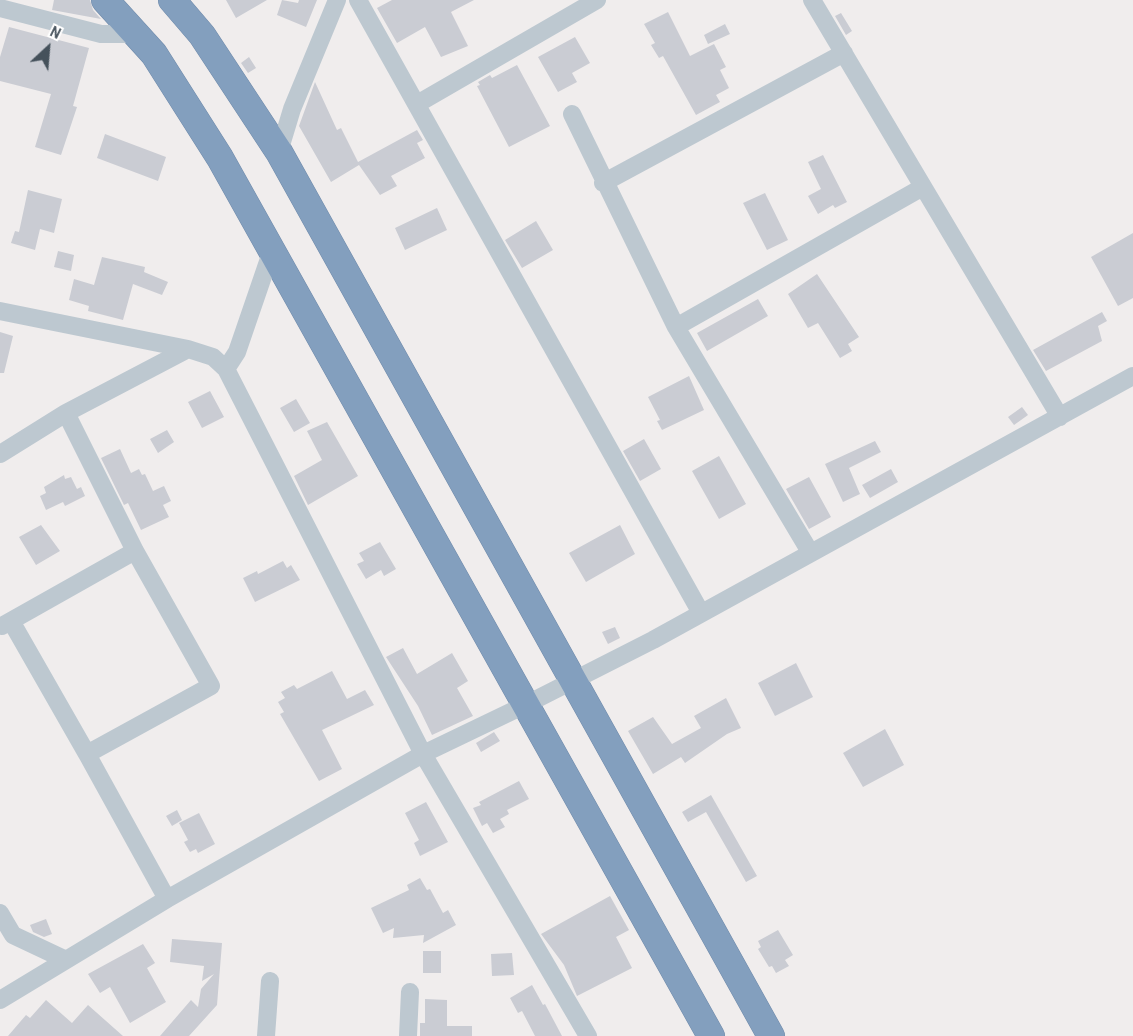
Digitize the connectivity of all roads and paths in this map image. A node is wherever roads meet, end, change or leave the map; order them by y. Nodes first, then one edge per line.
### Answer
1 (105, 0) edge
2 (172, 0) edge
3 (337, 0) edge
4 (358, 0) edge
5 (597, 0) edge
6 (812, 0) edge
7 (1, 14) edge
8 (138, 34) junction
9 (843, 53) junction
10 (417, 104) junction
11 (572, 114) dead end
12 (279, 152) junction
13 (603, 183) junction
14 (923, 187) junction
15 (272, 250) junction
16 (0, 311) edge
17 (676, 327) junction
18 (188, 349) junction
19 (226, 369) junction
20 (1133, 376) edge
21 (66, 413) junction
22 (1060, 417) junction
23 (0, 454) edge
24 (135, 551) junction
25 (810, 552) junction
26 (701, 613) junction
27 (6, 624) edge
28 (573, 681) junction
29 (525, 705) junction
30 (87, 753) junction
31 (423, 754) junction
32 (167, 899) junction
33 (0, 913) edge
34 (66, 960) junction
35 (270, 981) dead end
36 (410, 992) dead end
37 (0, 1000) edge
38 (266, 1036) edge
39 (408, 1036) edge
40 (588, 1036) edge
41 (711, 1036) edge
42 (771, 1036) edge

1 - 8 highway
2 - 12 highway
3 - 12 street
4 - 10 street
5 - 10 street
6 - 9 street
7 - 8 street
8 - 15 highway
9 - 13 street
9 - 14 street
10 - 26 street
11 - 13 street
12 - 28 highway
13 - 17 street
14 - 17 street
14 - 22 street
15 - 19 street
15 - 29 highway
16 - 18 street
17 - 25 street
18 - 19 street
18 - 21 street
19 - 31 street
20 - 22 street
21 - 23 street
21 - 24 street
22 - 25 street
24 - 27 street
24 - 30 street
25 - 26 street
26 - 28 street
27 - 30 street
28 - 29 street
28 - 42 highway
29 - 31 street
29 - 41 highway
30 - 32 street
31 - 32 street
31 - 40 street
32 - 34 street
33 - 34 street
34 - 37 street
35 - 38 street
36 - 39 street

